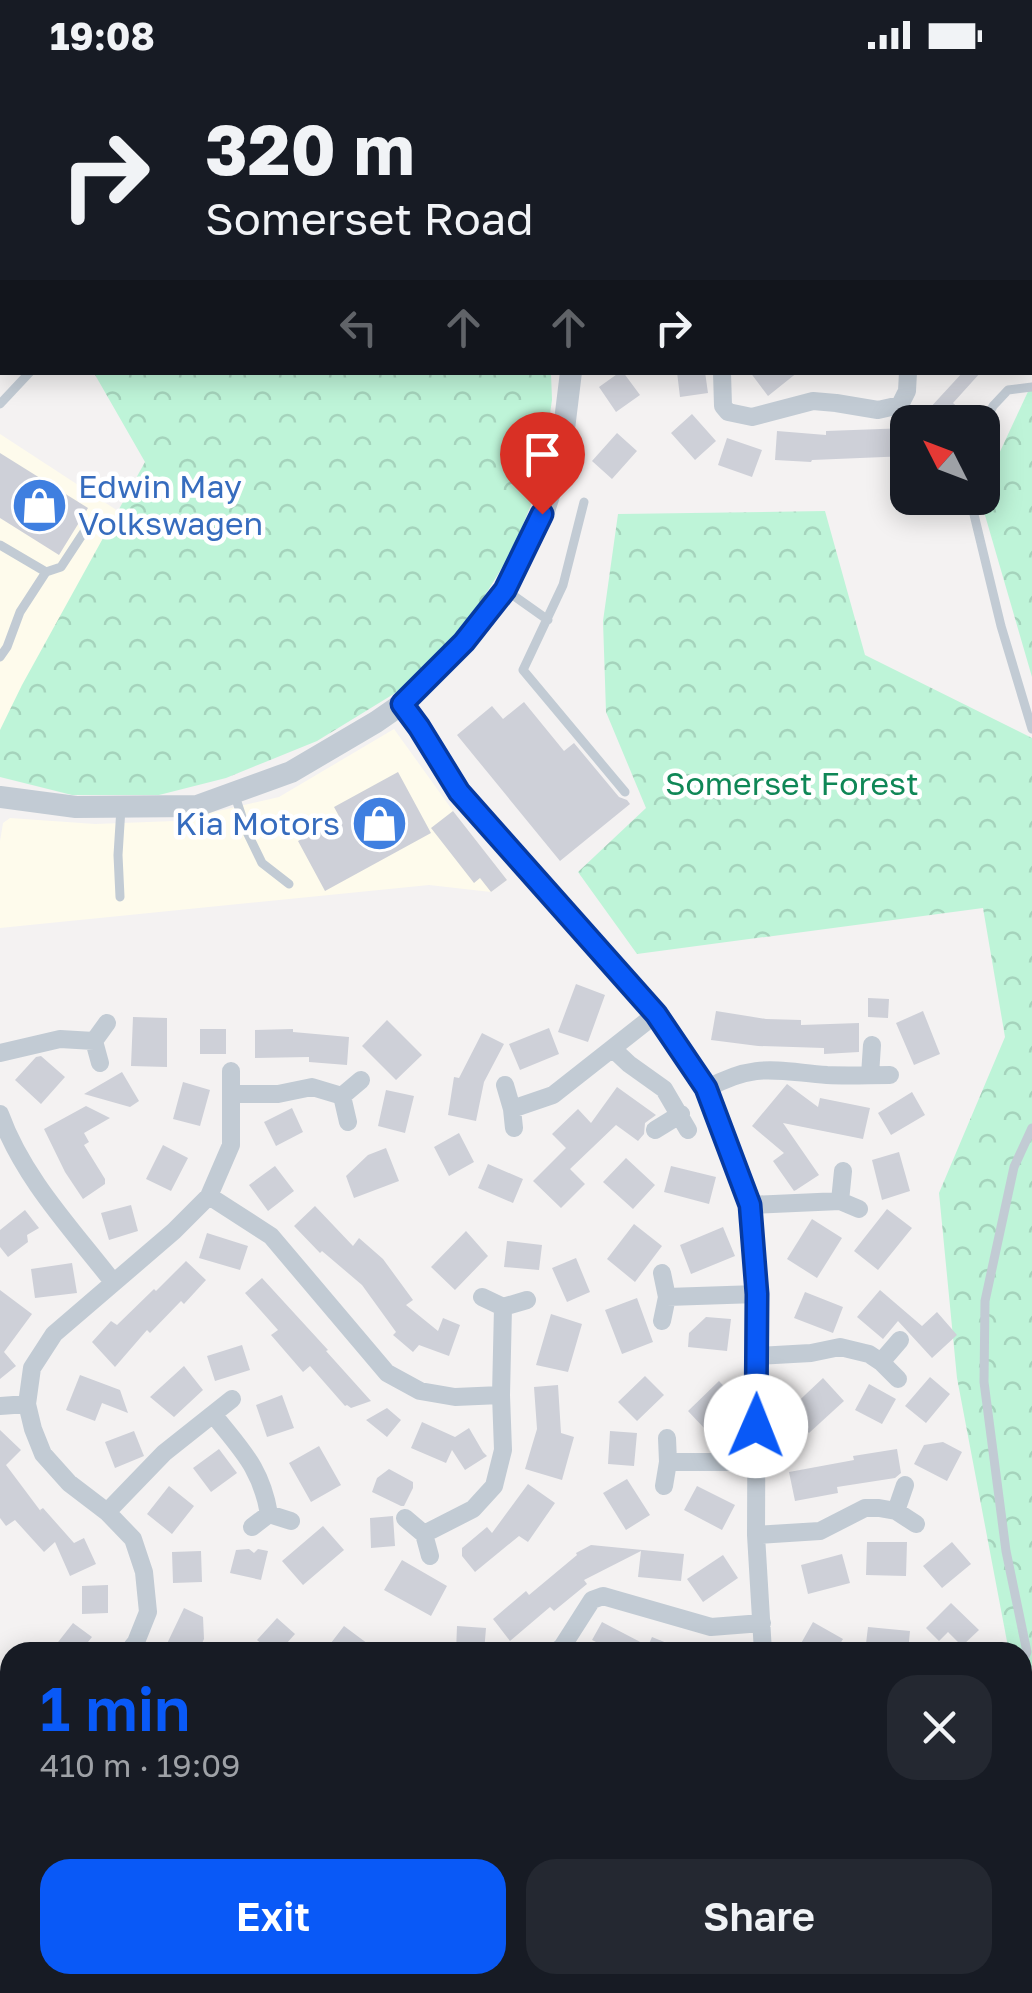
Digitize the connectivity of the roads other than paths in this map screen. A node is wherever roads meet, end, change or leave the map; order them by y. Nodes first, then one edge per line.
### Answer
1 (27, 375) edge
2 (571, 375) edge
3 (722, 375) edge
4 (908, 375) edge
5 (1032, 387) edge
6 (0, 404) edge
7 (994, 405) edge
8 (584, 502) dead end
9 (974, 515) edge
10 (84, 532) dead end
11 (0, 545) edge
12 (46, 572) junction
13 (505, 590) junction
14 (548, 620) junction
15 (3, 645) edge
16 (0, 658) edge
17 (402, 704) junction
18 (1032, 728) edge
19 (625, 792) dead end
20 (234, 793) junction
21 (0, 797) edge
22 (122, 808) junction
23 (289, 884) dead end
24 (120, 897) dead end
25 (656, 1014) junction
26 (107, 1023) dead end
27 (94, 1041) junction
28 (872, 1045) dead end
29 (613, 1049) junction
30 (0, 1053) edge
31 (100, 1063) dead end
32 (231, 1071) dead end
33 (870, 1075) junction
34 (890, 1075) dead end
35 (361, 1080) dead end
36 (505, 1085) dead end
37 (706, 1088) junction
38 (232, 1094) junction
39 (342, 1096) junction
40 (0, 1114) edge
41 (348, 1122) dead end
42 (1032, 1128) edge
43 (655, 1130) dead end
44 (4, 1138) edge
45 (843, 1171) dead end
46 (209, 1196) junction
47 (840, 1201) junction
48 (750, 1205) junction
49 (858, 1209) dead end
50 (662, 1274) dead end
51 (112, 1282) junction
52 (757, 1294) junction
53 (482, 1297) dead end
54 (666, 1297) junction
55 (527, 1300) dead end
56 (503, 1307) junction
57 (662, 1321) dead end
58 (900, 1340) dead end
59 (758, 1356) junction
60 (882, 1362) junction
61 (898, 1379) dead end
62 (501, 1396) junction
63 (232, 1400) dead end
64 (27, 1404) junction
65 (0, 1406) edge
66 (213, 1414) junction
67 (668, 1438) dead end
68 (668, 1462) junction
69 (755, 1462) junction
70 (905, 1485) dead end
71 (664, 1486) dead end
72 (896, 1511) junction
73 (106, 1512) junction
74 (269, 1514) junction
75 (404, 1518) dead end
76 (291, 1521) dead end
77 (916, 1524) dead end
78 (252, 1527) dead end
79 (424, 1534) junction
80 (756, 1535) junction
81 (430, 1556) dead end
82 (762, 1623) junction
83 (136, 1642) edge
84 (565, 1642) edge
85 (763, 1642) edge
86 (1028, 1642) edge

1 - 6 lane
2 - 13 street
3 - 4 street
5 - 7 lane
8 - 14 lane
9 - 18 lane
10 - 12 lane
11 - 12 lane
12 - 15 lane
13 - 14 lane
13 - 17 street
14 - 19 lane
15 - 16 lane
17 - 20 street
17 - 25 street
20 - 22 street
20 - 23 lane
21 - 22 street
22 - 24 lane
25 - 29 street
25 - 37 street
26 - 27 street
27 - 30 street
27 - 31 street
28 - 33 street
29 - 36 street
29 - 43 street
32 - 38 street
33 - 34 street
33 - 37 street
35 - 39 street
37 - 48 street
38 - 39 street
38 - 46 street
39 - 41 street
40 - 44 street
42 - 86 lane
44 - 51 street
45 - 47 street
46 - 51 street
46 - 62 street
47 - 48 street
47 - 49 street
48 - 52 street
50 - 54 street
51 - 64 street
52 - 54 street
52 - 59 street
53 - 56 street
54 - 57 street
55 - 56 street
56 - 62 street
58 - 60 street
59 - 60 street
59 - 69 street
60 - 61 street
62 - 79 street
63 - 66 street
64 - 65 street
64 - 73 street
66 - 73 street
66 - 74 street
67 - 68 street
68 - 69 street
68 - 71 street
69 - 80 street
70 - 72 street
72 - 77 street
72 - 80 street
73 - 83 street
74 - 76 street
74 - 78 street
75 - 79 street
79 - 81 street
80 - 82 street
82 - 84 street
82 - 85 street

